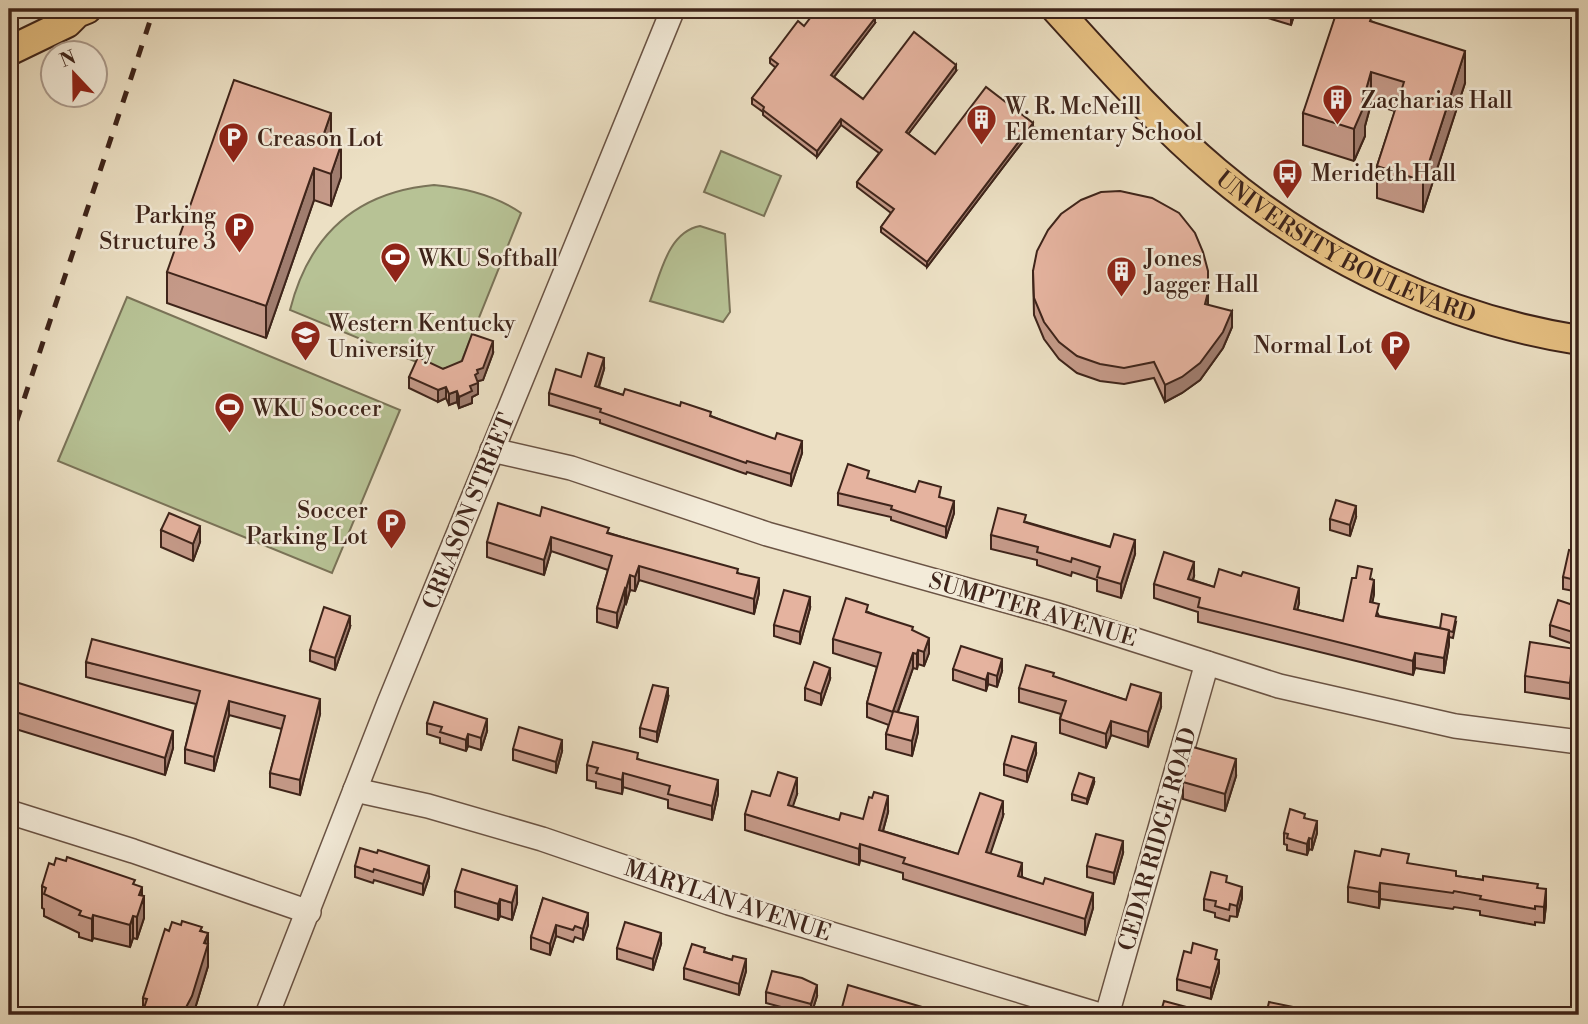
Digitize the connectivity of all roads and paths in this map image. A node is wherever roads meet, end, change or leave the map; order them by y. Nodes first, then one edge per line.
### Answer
1 (673, 9) edge
2 (1056, 9) edge
3 (82, 11) edge
4 (9, 33) edge
5 (9, 51) edge
6 (1579, 340) edge
7 (492, 450) junction
8 (1208, 663) junction
9 (1579, 742) edge
10 (355, 790) junction
11 (9, 812) edge
12 (309, 912) junction
13 (267, 1015) edge
14 (1100, 1015) edge
15 (1107, 1015) edge

1 - 7 street, CREASON STREET
2 - 6 main road, UNIVERSITY BOULEVARD
3 - 4 main road
3 - 5 main road
7 - 8 street, SUMPTER AVENUE
7 - 10 street, CREASON STREET
8 - 9 street, SUMPTER AVENUE
8 - 15 street, CEDAR RIDGE ROAD
10 - 12 street, CREASON STREET
10 - 14 street, MARYLAN AVENUE
11 - 12 street
12 - 13 street, CREASON STREET

